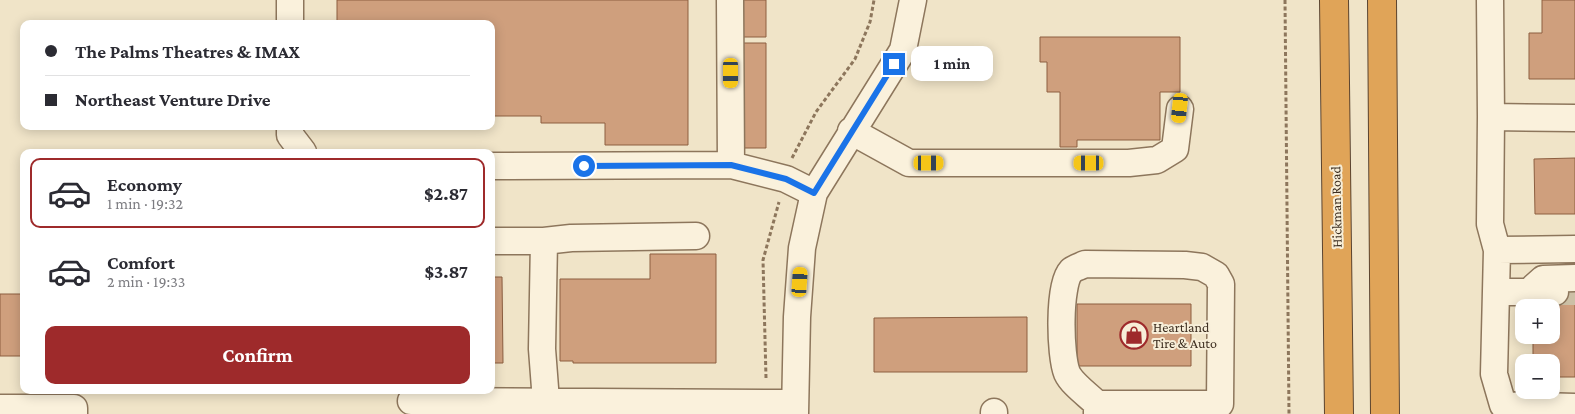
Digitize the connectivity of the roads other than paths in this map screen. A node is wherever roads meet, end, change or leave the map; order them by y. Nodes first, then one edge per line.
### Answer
1 (290, 0) edge
2 (730, 0) edge
3 (913, 0) edge
4 (1334, 0) edge
5 (1382, 0) edge
6 (1490, 0) edge
7 (290, 20) edge
8 (1180, 108) dead end
9 (1491, 117) junction
10 (1575, 118) edge
11 (290, 130) edge
12 (851, 131) junction
13 (300, 149) edge
14 (731, 165) junction
15 (495, 166) edge
16 (814, 193) junction
17 (696, 236) dead end
18 (495, 241) edge
19 (544, 241) junction
20 (1575, 249) edge
21 (1497, 250) junction
22 (1565, 285) tunnel mouth
23 (1496, 292) junction
24 (411, 401) dead end
25 (547, 407) edge
26 (1575, 407) edge
27 (0, 408) edge
28 (1097, 409) edge
29 (795, 411) edge
30 (74, 414) edge
31 (1338, 414) edge
32 (1385, 414) edge

1 - 7 street
2 - 14 street
3 - 12 street
4 - 31 highway, Hickman Road
5 - 32 highway
6 - 9 street
8 - 12 street
9 - 10 street
9 - 21 street
11 - 13 street
12 - 16 street
14 - 15 street
14 - 16 street
16 - 29 street
17 - 19 street
18 - 19 street
19 - 25 street
20 - 21 street
21 - 23 street
22 - 23 street
23 - 26 street
24 - 25 street
25 - 29 street
27 - 30 street
28 - 28 street

